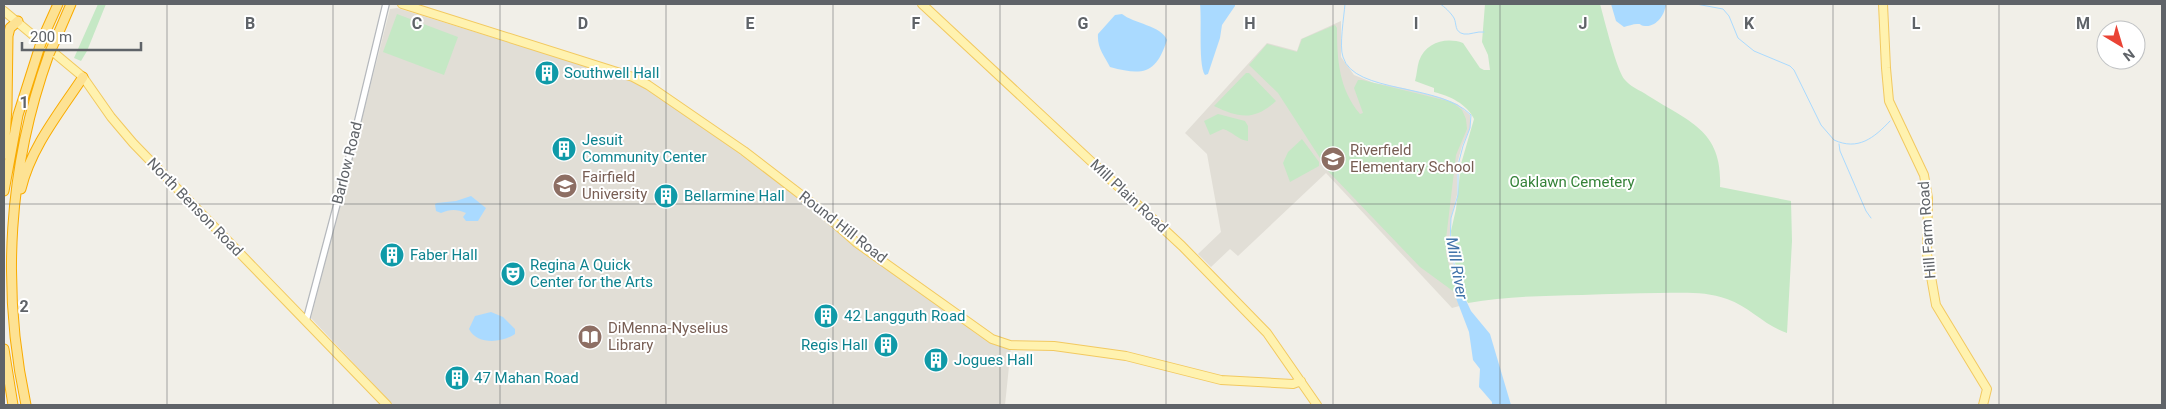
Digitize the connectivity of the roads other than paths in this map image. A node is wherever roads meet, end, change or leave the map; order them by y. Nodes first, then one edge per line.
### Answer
1 (58, 4) edge
2 (71, 4) edge
3 (386, 4) edge
4 (402, 4) edge
5 (922, 4) edge
6 (1883, 4) edge
7 (4, 10) edge
8 (18, 21) junction
9 (4, 32) edge
10 (8, 64) junction
11 (83, 76) junction
12 (4, 154) edge
13 (4, 192) edge
14 (13, 221) junction
15 (306, 321) junction
16 (4, 349) edge
17 (1301, 381) junction
18 (14, 405) edge
19 (27, 405) edge
20 (388, 405) edge
21 (1317, 405) edge
22 (1983, 405) edge

1 - 13 highway, bridge
2 - 14 highway, bridge
3 - 15 street, Barlow Road
4 - 17 main road, Round Hill Road
5 - 17 main road, Mill Plain Road
6 - 22 main road, Hill Farm Road
7 - 8 main road, North Benson Road
8 - 10 highway
8 - 11 main road, North Benson Road
9 - 10 highway
10 - 12 highway
11 - 14 highway
11 - 15 main road, North Benson Road
14 - 19 highway
15 - 20 main road, North Benson Road
16 - 18 highway
17 - 21 main road, Mill Plain Road

